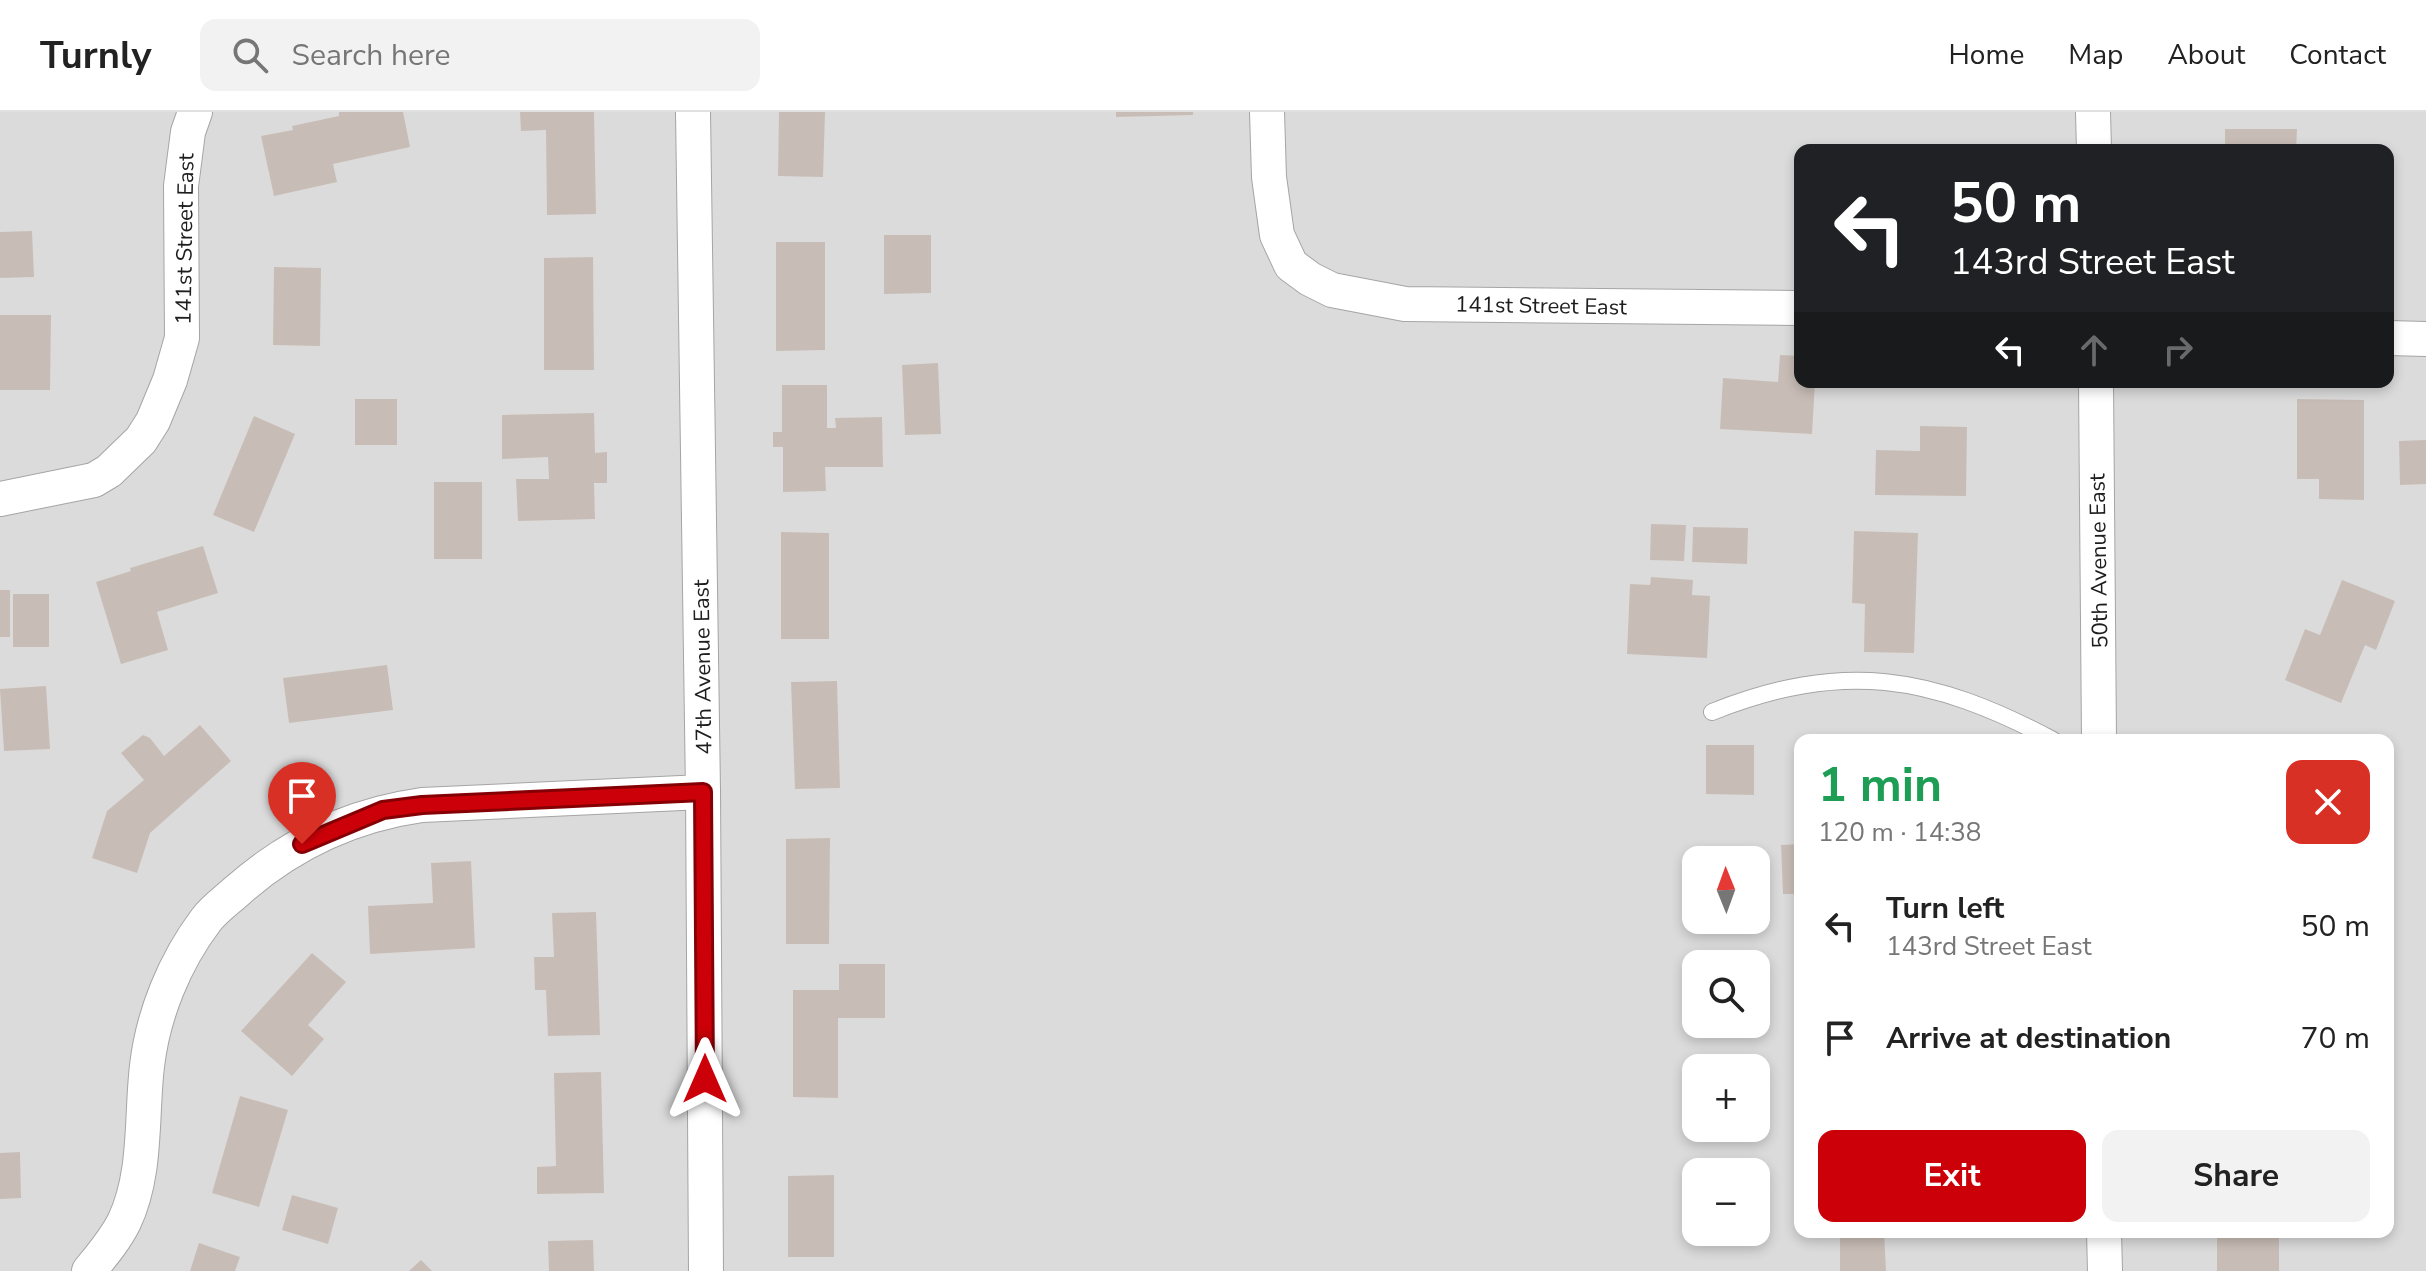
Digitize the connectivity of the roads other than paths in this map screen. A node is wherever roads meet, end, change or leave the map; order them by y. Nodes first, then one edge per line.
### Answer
1 (195, 112) edge
2 (693, 112) edge
3 (1267, 112) edge
4 (2093, 112) edge
5 (2094, 144) edge
6 (1794, 308) edge
7 (2394, 338) edge
8 (2426, 339) edge
9 (2096, 388) edge
10 (0, 499) edge
11 (1712, 712) dead end
12 (2041, 734) edge
13 (2099, 734) edge
14 (703, 792) junction
15 (2104, 1238) edge
16 (89, 1271) edge
17 (706, 1271) edge
18 (2105, 1271) edge

1 - 10 street, 141st Street East
2 - 14 street, 47th Avenue East
3 - 6 street, 141st Street East
4 - 5 street
7 - 8 street
9 - 13 street, 50th Avenue East
11 - 12 lane
14 - 16 street
14 - 17 street, 47th Avenue East
15 - 18 street

